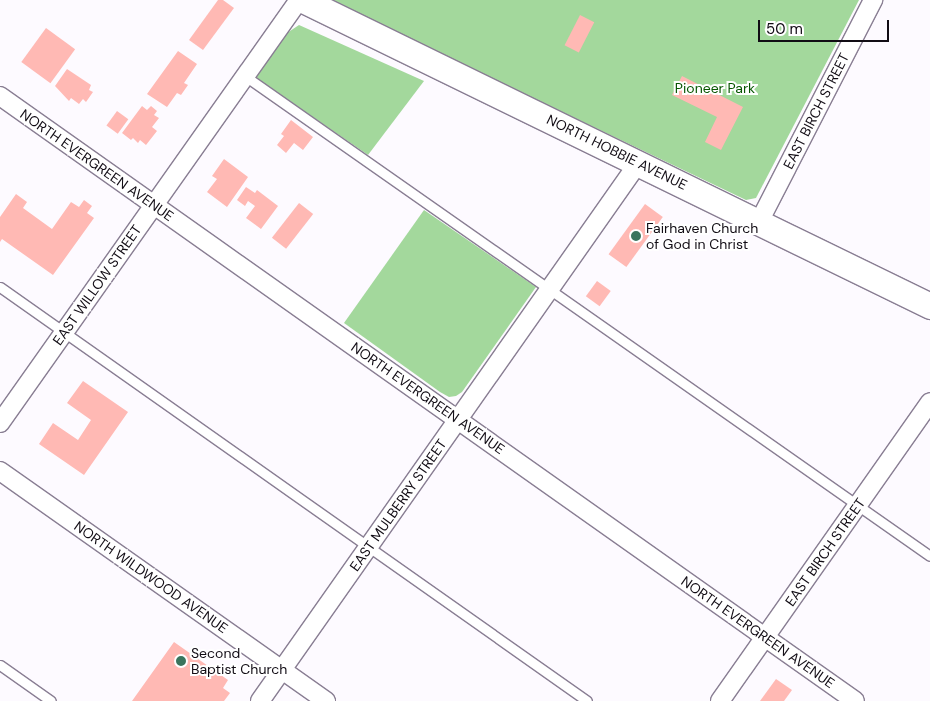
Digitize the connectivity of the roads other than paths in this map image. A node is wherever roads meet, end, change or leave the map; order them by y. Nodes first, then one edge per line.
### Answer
1 (299, 0) edge
2 (303, 0) edge
3 (873, 0) edge
4 (245, 76) junction
5 (0, 96) edge
6 (639, 162) junction
7 (154, 205) junction
8 (759, 222) junction
9 (0, 287) edge
10 (550, 290) junction
11 (930, 306) edge
12 (64, 332) junction
13 (930, 402) edge
14 (458, 420) junction
15 (0, 423) edge
16 (0, 471) edge
17 (858, 506) junction
18 (368, 547) junction
19 (930, 556) edge
20 (765, 637) junction
21 (0, 665) edge
22 (282, 670) junction
23 (51, 701) edge
24 (260, 701) edge
25 (326, 701) edge
26 (587, 701) edge
27 (720, 701) edge
28 (855, 701) edge

1 - 4 street, EAST WILLOW STREET
2 - 6 main road, NORTH HOBBIE AVENUE
3 - 8 street, EAST BIRCH STREET
4 - 7 street, EAST WILLOW STREET
4 - 10 lane
5 - 7 street, NORTH EVERGREEN AVENUE
6 - 8 main road, NORTH HOBBIE AVENUE
6 - 10 street, EAST MULBERRY STREET
7 - 12 street, EAST WILLOW STREET
7 - 14 street, NORTH EVERGREEN AVENUE
8 - 11 main road, NORTH HOBBIE AVENUE
9 - 12 lane
10 - 14 street, EAST MULBERRY STREET
10 - 17 lane
12 - 15 street, EAST WILLOW STREET
12 - 18 lane
13 - 17 street, EAST BIRCH STREET
14 - 18 street, EAST MULBERRY STREET
14 - 20 street, NORTH EVERGREEN AVENUE
16 - 22 street, NORTH WILDWOOD AVENUE
17 - 19 lane
17 - 20 street, EAST BIRCH STREET
18 - 22 street, EAST MULBERRY STREET
18 - 26 lane
20 - 27 street, EAST BIRCH STREET
20 - 28 street, NORTH EVERGREEN AVENUE
21 - 23 lane
22 - 24 street, EAST MULBERRY STREET
22 - 25 street, NORTH WILDWOOD AVENUE

